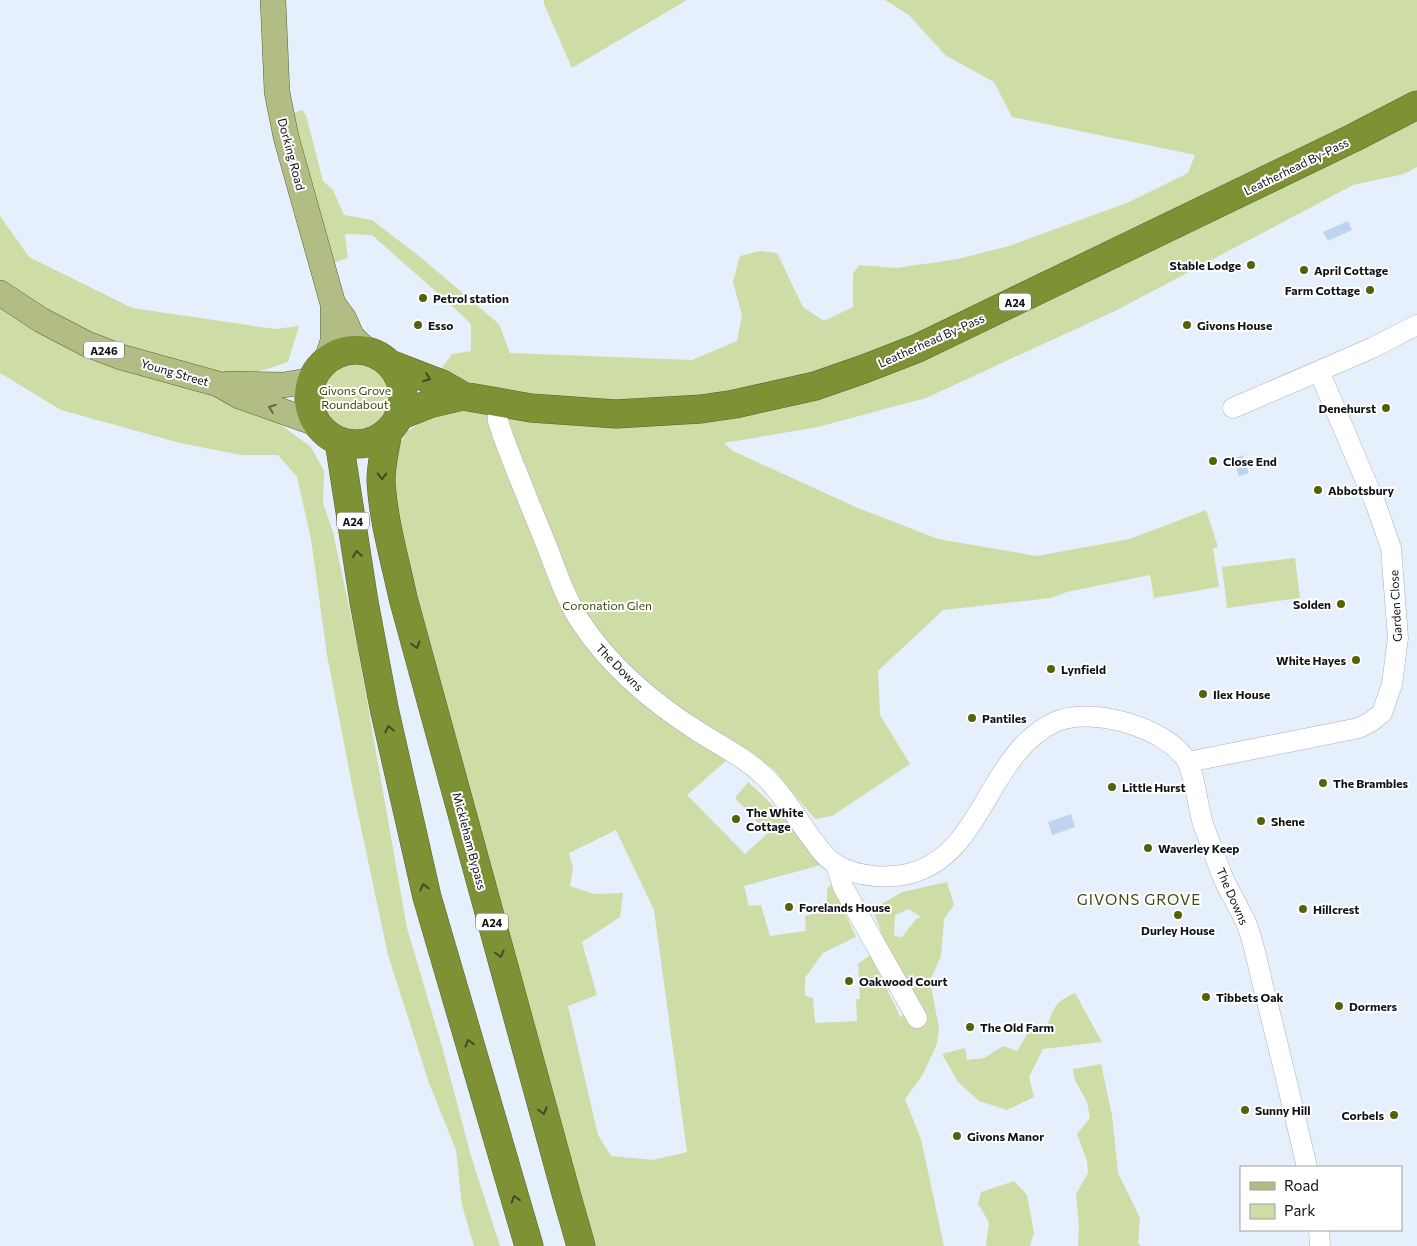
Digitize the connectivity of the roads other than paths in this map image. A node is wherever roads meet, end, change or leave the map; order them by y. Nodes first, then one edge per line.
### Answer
1 (273, 0) edge
2 (1417, 104) edge
3 (0, 293) edge
4 (333, 304) junction
5 (1417, 325) edge
6 (379, 358) junction
7 (319, 371) junction
8 (1319, 371) junction
9 (218, 384) junction
10 (463, 396) junction
11 (497, 403) junction
12 (1233, 408) dead end
13 (318, 424) junction
14 (393, 424) junction
15 (340, 441) junction
16 (1188, 762) junction
17 (836, 864) junction
18 (916, 1018) dead end
19 (1307, 1166) edge
20 (1319, 1231) edge
21 (529, 1246) edge
22 (582, 1246) edge
23 (1320, 1246) edge

1 - 4 main road, Dorking Road
2 - 11 highway, Leatherhead By-Pass / A24
3 - 9 main road, Young Street / A246
4 - 6 main road, Dorking Road
4 - 7 main road, Dorking Road
5 - 8 street
6 - 7 highway
6 -> 10 highway, Leatherhead By-Pass / A24
6 - 14 highway
7 - 9 main road, Young Street / A246
7 - 13 highway
8 - 12 street
8 - 16 street, Garden Close
13 -> 9 main road, Young Street / A246
10 - 11 highway, Leatherhead By-Pass / A24
10 - 14 highway, Leatherhead By-Pass / A24
11 - 17 street, The Downs
13 - 15 highway
14 - 15 highway
14 -> 22 highway, Mickleham Bypass / A24
21 -> 15 highway, A24
16 - 17 street, The Downs
16 - 19 street, The Downs
17 - 18 street, The Downs
20 - 23 street

